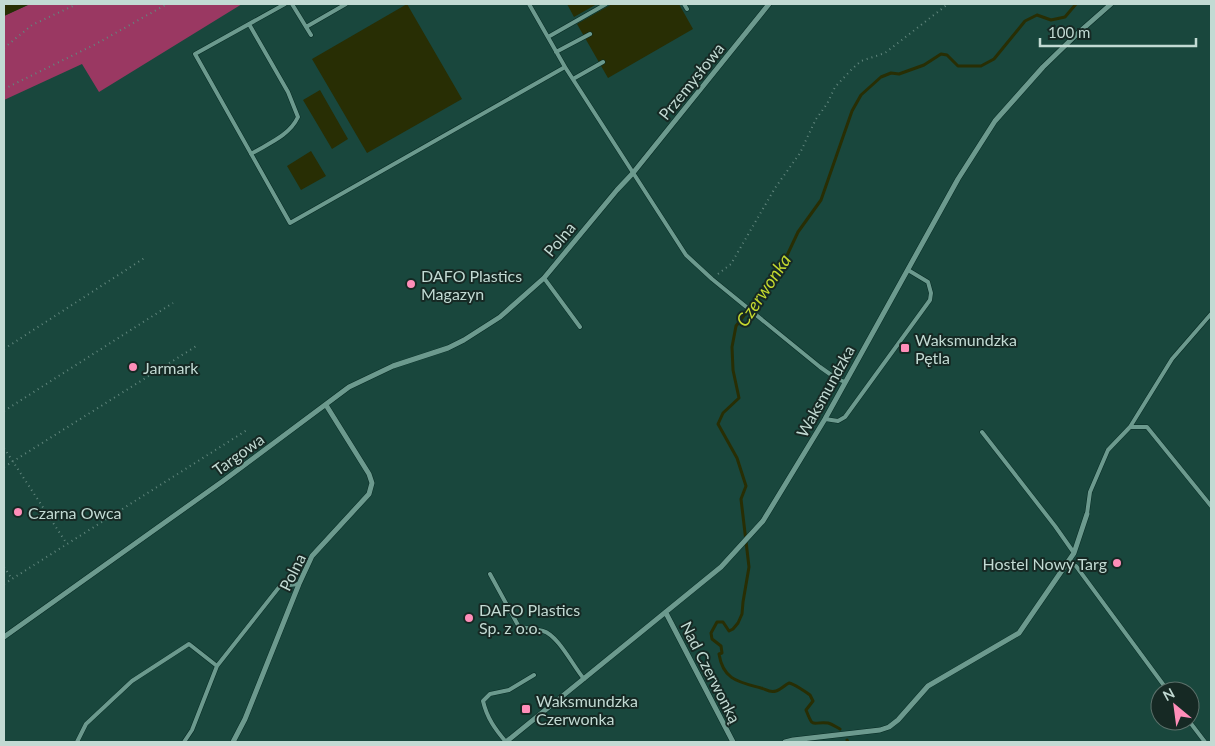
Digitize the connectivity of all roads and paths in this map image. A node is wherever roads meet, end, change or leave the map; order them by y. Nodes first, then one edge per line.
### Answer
1 (77, 4) edge
2 (167, 4) edge
3 (284, 4) edge
4 (292, 4) edge
5 (346, 4) edge
6 (529, 4) edge
7 (606, 4) edge
8 (684, 4) edge
9 (769, 4) edge
10 (948, 4) edge
11 (1112, 4) edge
12 (687, 9) dead end
13 (249, 24) junction
14 (306, 27) junction
15 (590, 34) dead end
16 (311, 35) dead end
17 (548, 37) junction
18 (4, 48) edge
19 (556, 52) junction
20 (603, 62) dead end
21 (565, 68) junction
22 (573, 80) junction
23 (4, 89) edge
24 (251, 154) junction
25 (633, 173) junction
26 (146, 257) dead end
27 (908, 270) junction
28 (544, 278) junction
29 (712, 278) junction
30 (173, 303) dead end
31 (1211, 314) edge
32 (500, 317) joint
33 (580, 327) dead end
34 (198, 345) dead end
35 (4, 349) edge
36 (844, 382) junction
37 (326, 405) junction
38 (4, 411) edge
39 (825, 419) junction
40 (1130, 427) junction
41 (247, 430) dead end
42 (982, 432) dead end
43 (4, 448) edge
44 (13, 461) junction
45 (4, 467) edge
46 (1211, 506) edge
47 (1086, 514) joint
48 (68, 544) junction
49 (1074, 552) junction
50 (1067, 562) junction
51 (4, 567) edge
52 (490, 574) dead end
53 (12, 580) junction
54 (4, 584) edge
55 (299, 584) junction
56 (666, 613) junction
57 (4, 637) edge
58 (217, 666) junction
59 (534, 675) dead end
60 (584, 679) junction
61 (1161, 681) edge
62 (1197, 731) edge
63 (77, 742) edge
64 (184, 742) edge
65 (233, 742) edge
66 (506, 742) edge
67 (733, 742) edge
68 (784, 742) edge
69 (1205, 742) edge

1 - 18 path
2 - 23 path
3 - 13 lane
4 - 14 lane
5 - 14 lane
6 - 17 lane
7 - 17 lane
8 - 12 lane
9 - 25 street, Przemysłowa
10 - 29 path
11 - 27 street, Waksmundzka
13 - 24 lane
13 - 24 lane
14 - 16 lane
15 - 19 lane
17 - 19 lane
19 - 21 lane
20 - 22 lane
21 - 22 lane
21 - 24 lane
22 - 25 lane
25 - 28 street, Polna
25 - 29 lane
26 - 35 path
27 - 36 street, Waksmundzka
27 - 39 lane
28 - 32 street, Polna
28 - 33 lane
29 - 36 lane
30 - 38 path
31 - 40 lane
32 - 37 street, Targowa
34 - 44 path
36 - 39 street, Waksmundzka
37 - 55 street, Polna
37 - 57 street, Targowa
39 - 56 street, Waksmundzka
40 - 46 lane
40 - 47 lane
41 - 48 path
42 - 49 lane
43 - 44 path
44 - 45 path
44 - 48 path
47 - 49 street
48 - 53 path
49 - 50 street
50 - 61 lane
50 - 68 street
51 - 53 path
52 - 60 lane
53 - 54 path
55 - 58 lane
55 - 65 street, Polna
56 - 60 street, Waksmundzka
56 - 67 street, Nad Czerwonką
58 - 63 lane
58 - 64 lane
59 - 66 lane
60 - 66 street, Waksmundzka
62 - 69 lane

